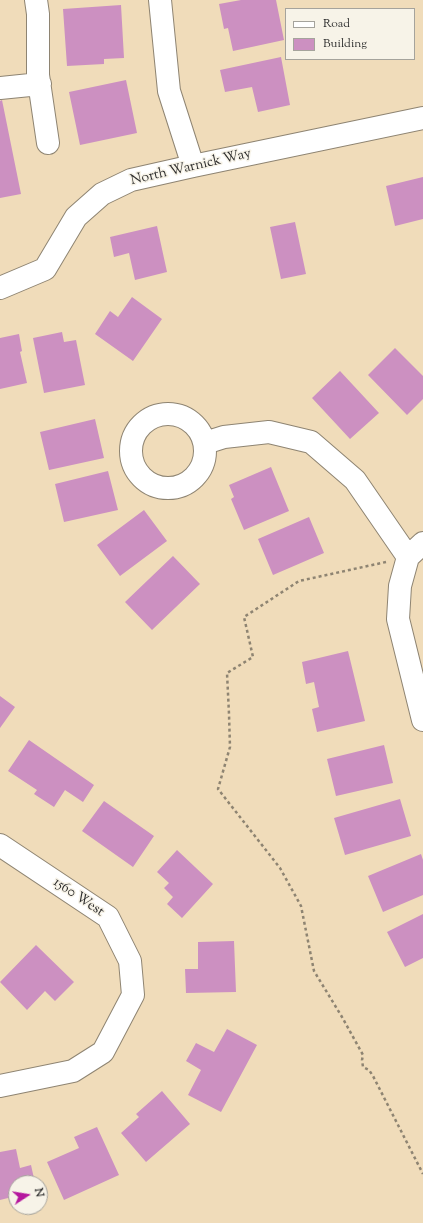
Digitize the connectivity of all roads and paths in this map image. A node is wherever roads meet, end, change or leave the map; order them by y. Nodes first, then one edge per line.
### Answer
1 (36, 0) edge
2 (160, 0) edge
3 (40, 84) junction
4 (0, 88) edge
5 (423, 118) edge
6 (48, 143) dead end
7 (193, 166) junction
8 (0, 288) edge
9 (205, 443) dead end
10 (415, 550) edge
11 (423, 720) edge
12 (0, 845) edge
13 (0, 1086) edge
14 (423, 1174) edge

1 - 3 street
2 - 7 street
3 - 4 street
3 - 6 street
5 - 7 street, North Warnick Way
7 - 8 street, North Warnick Way
9 - 10 street
10 - 11 street
10 - 14 path
12 - 13 street, 1560 West

